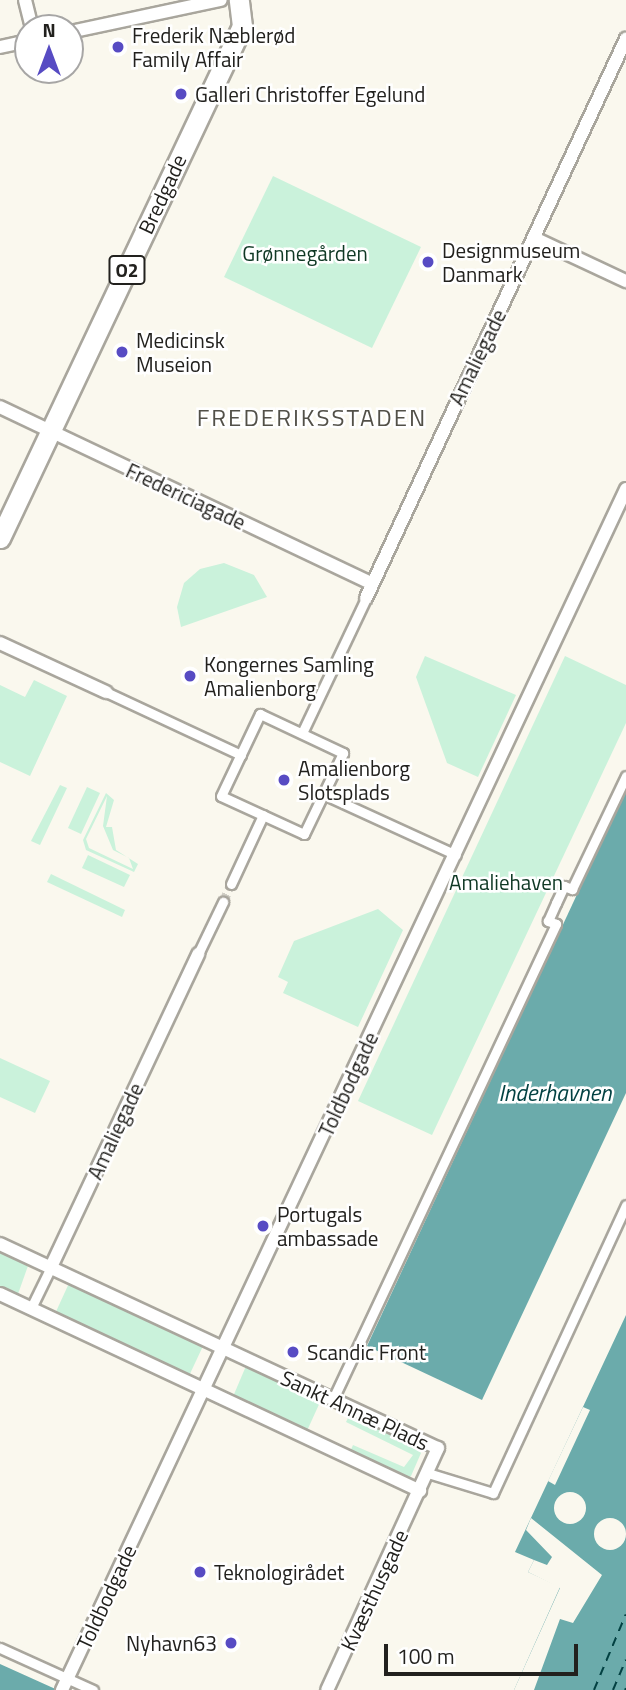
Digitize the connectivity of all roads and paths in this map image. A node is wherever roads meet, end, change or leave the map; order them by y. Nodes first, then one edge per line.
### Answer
1 (221, 0) edge
2 (239, 0) edge
3 (84, 29) edge
4 (626, 39) edge
5 (534, 238) junction
6 (626, 281) edge
7 (0, 407) edge
8 (51, 431) junction
9 (626, 489) edge
10 (0, 538) edge
11 (372, 584) junction
12 (366, 598) joint
13 (0, 643) edge
14 (106, 692) joint
15 (302, 733) junction
16 (241, 755) junction
17 (626, 776) edge
18 (323, 794) junction
19 (263, 815) junction
20 (456, 855) junction
21 (231, 884) tunnel mouth
22 (223, 902) tunnel mouth
23 (198, 954) joint
24 (626, 1205) edge
25 (0, 1244) edge
26 (51, 1267) junction
27 (0, 1294) edge
28 (31, 1308) junction
29 (224, 1349) junction
30 (204, 1391) junction
31 (333, 1399) junction
32 (428, 1473) junction
33 (421, 1491) junction
34 (0, 1648) edge
35 (65, 1684) edge
36 (93, 1690) edge
37 (327, 1690) edge

1 - 3 street
2 - 8 main road, Bredgade / O2
4 - 5 street, Amaliegade
5 - 6 street
5 - 11 street, Amaliegade
7 - 8 street, Fredericiagade
8 - 10 main road, Bredgade / O2
8 - 11 street, Fredericiagade
9 - 20 street, Toldbodgade
11 - 12 street, Amaliegade
12 - 15 street
13 - 14 street
14 - 16 street
15 - 16 street
15 - 18 street
16 - 19 street
17 - 31 street
18 - 19 street
18 - 20 street
19 - 21 street
20 - 29 street, Toldbodgade
22 - 23 street
23 - 26 street, Amaliegade
24 - 32 street
25 - 26 street, Sankt Annæ Plads
26 - 28 street, Amaliegade
26 - 29 street, Sankt Annæ Plads
27 - 28 street
28 - 30 street
29 - 30 street, Toldbodgade
29 - 31 street, Sankt Annæ Plads
30 - 33 street
30 - 35 street, Toldbodgade
31 - 32 street, Sankt Annæ Plads
32 - 33 street, Sankt Annæ Plads
33 - 37 street, Kvæsthusgade
34 - 35 street
35 - 36 street

